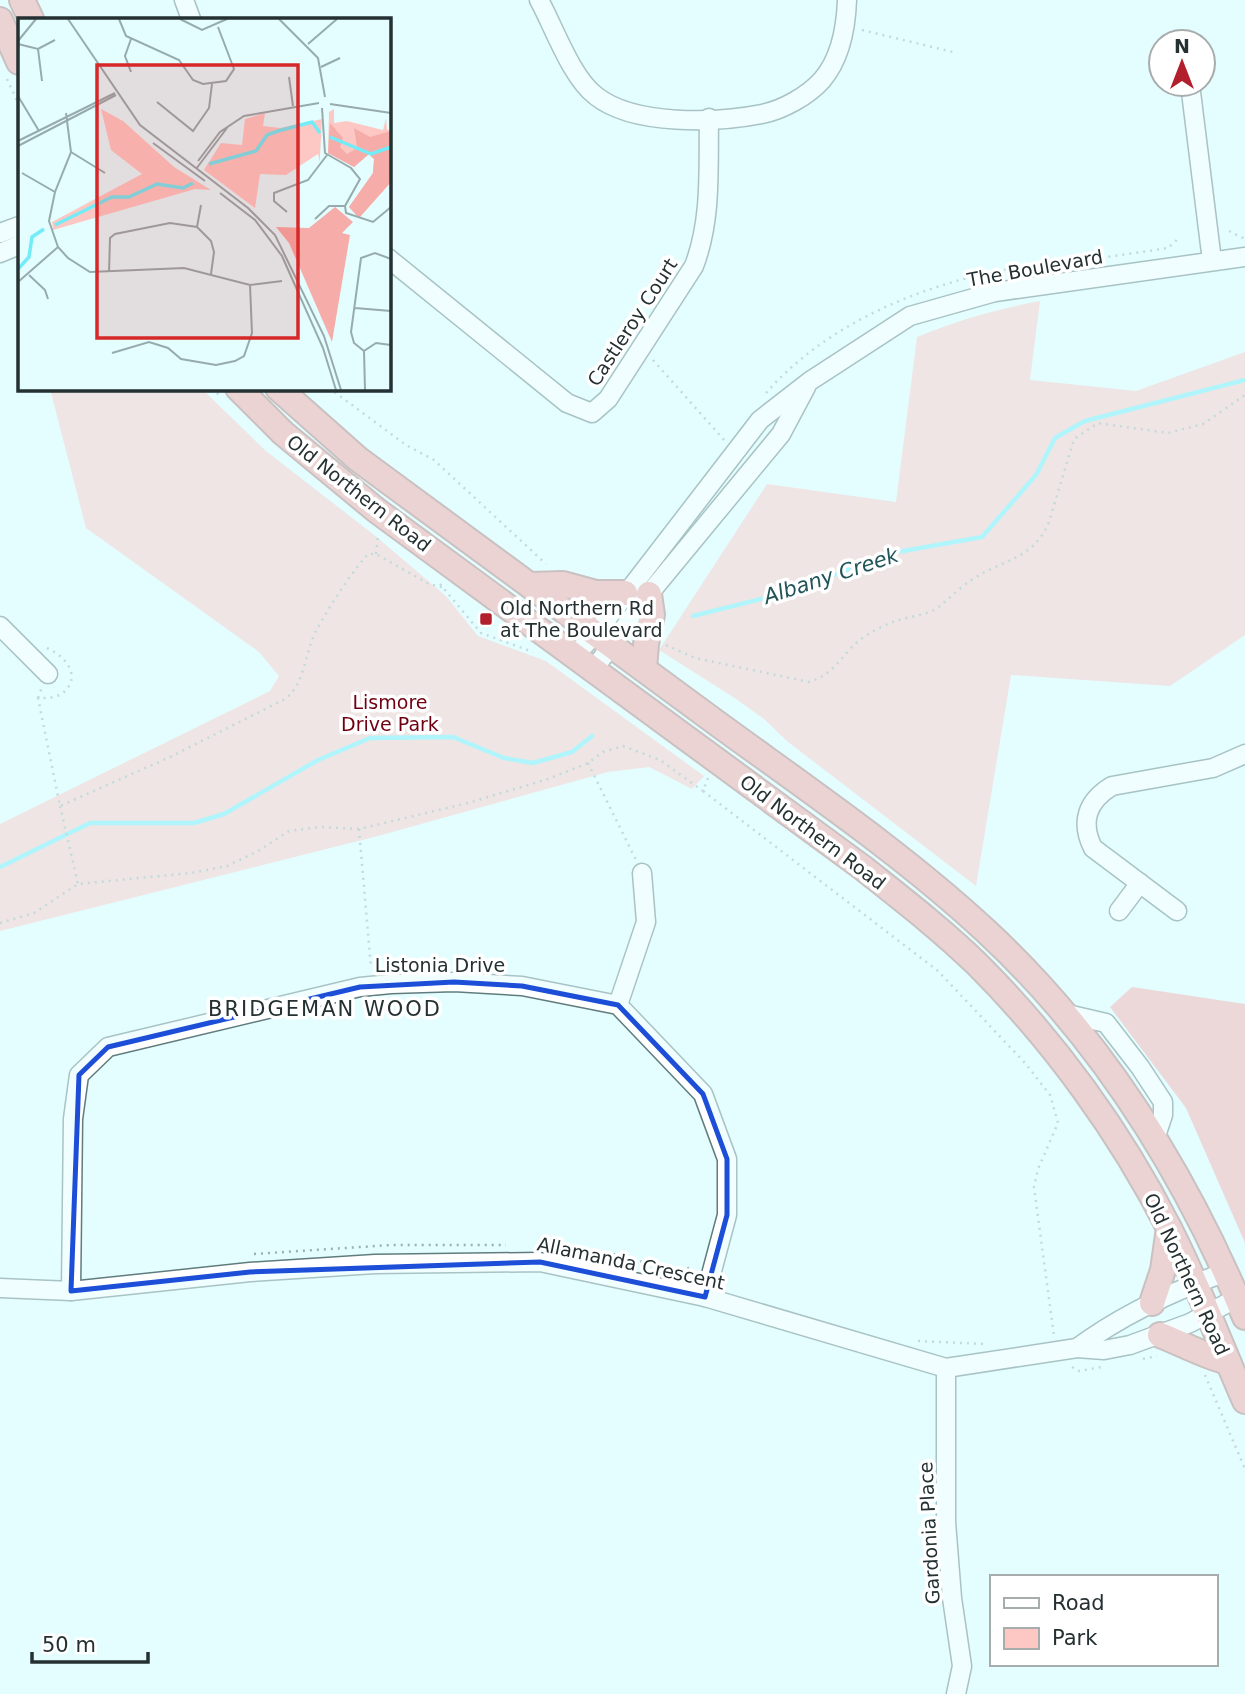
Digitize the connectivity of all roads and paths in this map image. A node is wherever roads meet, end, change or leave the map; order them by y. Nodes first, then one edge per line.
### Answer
1 (22, 0) edge
2 (184, 0) edge
3 (539, 0) edge
4 (847, 0) edge
5 (31, 18) edge
6 (191, 18) edge
7 (0, 20) edge
8 (846, 26) junction
9 (957, 53) dead end
10 (12, 68) edge
11 (1192, 98) edge
12 (18, 100) edge
13 (709, 118) junction
14 (18, 226) edge
15 (1229, 231) dead end
16 (0, 233) edge
17 (1179, 238) dead end
18 (1245, 239) edge
19 (18, 246) edge
20 (0, 253) edge
21 (1245, 257) edge
22 (390, 260) edge
23 (1212, 261) junction
24 (641, 347) junction
25 (810, 381) junction
26 (280, 390) edge
27 (332, 390) edge
28 (766, 392) dead end
29 (1245, 395) edge
30 (232, 396) edge
31 (726, 447) junction
32 (379, 534) dead end
33 (376, 554) junction
34 (547, 564) dead end
35 (438, 580) dead end
36 (530, 585) junction
37 (442, 587) junction
38 (637, 593) junction
39 (0, 626) edge
40 (604, 639) junction
41 (657, 640) dead end
42 (38, 645) dead end
43 (532, 652) dead end
44 (584, 662) junction
45 (644, 668) junction
46 (48, 674) dead end
47 (1245, 754) edge
48 (588, 762) junction
49 (709, 777) dead end
50 (703, 791) junction
51 (60, 806) junction
52 (359, 829) junction
53 (642, 873) joint
54 (1140, 883) junction
55 (78, 884) junction
56 (1119, 911) dead end
57 (1177, 911) dead end
58 (0, 923) edge
59 (373, 986) junction
60 (618, 1005) junction
61 (1169, 1228) junction
62 (1226, 1272) junction
63 (1195, 1283) junction
64 (0, 1288) edge
65 (71, 1291) junction
66 (705, 1297) junction
67 (1152, 1303) junction
68 (1241, 1308) edge
69 (1208, 1313) junction
70 (1045, 1338) dead end
71 (910, 1341) dead end
72 (993, 1344) dead end
73 (1161, 1345) junction
74 (1077, 1348) junction
75 (1141, 1360) dead end
76 (1228, 1362) junction
77 (1109, 1366) dead end
78 (1072, 1367) dead end
79 (946, 1368) junction
80 (1201, 1371) dead end
81 (1245, 1401) edge
82 (1245, 1469) edge
83 (956, 1694) edge

1 - 5 highway
2 - 6 street
3 - 13 street
4 - 8 street
7 - 10 highway
8 - 9 path
8 - 13 street
10 - 12 path
11 - 23 street
13 - 24 street, Castleroy Court
14 - 16 street
15 - 18 path
17 - 28 path
19 - 20 street
21 - 23 street, The Boulevard
22 - 24 street, Castleroy Court
23 - 25 street, The Boulevard
24 - 31 path
25 - 31 street, The Boulevard
25 - 38 street, The Boulevard
26 - 36 highway, Old Northern Road
27 - 34 path
29 - 41 path
30 - 44 highway, Old Northern Road
31 - 38 street, The Boulevard
32 - 33 path
33 - 37 path
33 - 51 path
35 - 37 path
36 - 38 highway
36 - 40 highway, Old Northern Road
37 - 43 path
38 - 40 street, The Boulevard
38 - 45 highway
39 - 46 street
40 - 44 street, The Boulevard
40 - 45 highway, Old Northern Road
42 - 51 path
44 - 61 highway, Old Northern Road
45 - 62 highway, Old Northern Road
47 - 54 street
48 - 50 path
48 - 52 path
48 - 53 path
49 - 50 path
50 - 70 path
51 - 55 path
52 - 55 path
52 - 59 path
53 - 60 street
54 - 56 street
54 - 57 street
55 - 58 path
59 - 60 street, Listonia Drive
59 - 65 street, Listonia Drive
60 - 66 street
61 - 63 highway, Old Northern Road
61 - 67 highway
62 - 63 street, Allamanda Crescent
62 - 68 highway, Old Northern Road
63 - 67 street, Allamanda Crescent
63 - 69 highway, Old Northern Road
64 - 65 street, Allamanda Crescent
65 - 66 street, Allamanda Crescent
66 - 79 street, Allamanda Crescent
67 - 74 street, Allamanda Crescent
68 - 69 street, Allamanda Crescent
69 - 73 street, Allamanda Crescent
69 - 76 highway, Old Northern Road
71 - 72 path
73 - 74 street, Allamanda Crescent
73 - 75 path
73 - 76 highway
74 - 79 street, Allamanda Crescent
76 - 81 highway, Old Northern Road
77 - 78 path
79 - 83 street, Gardonia Place
80 - 82 path

